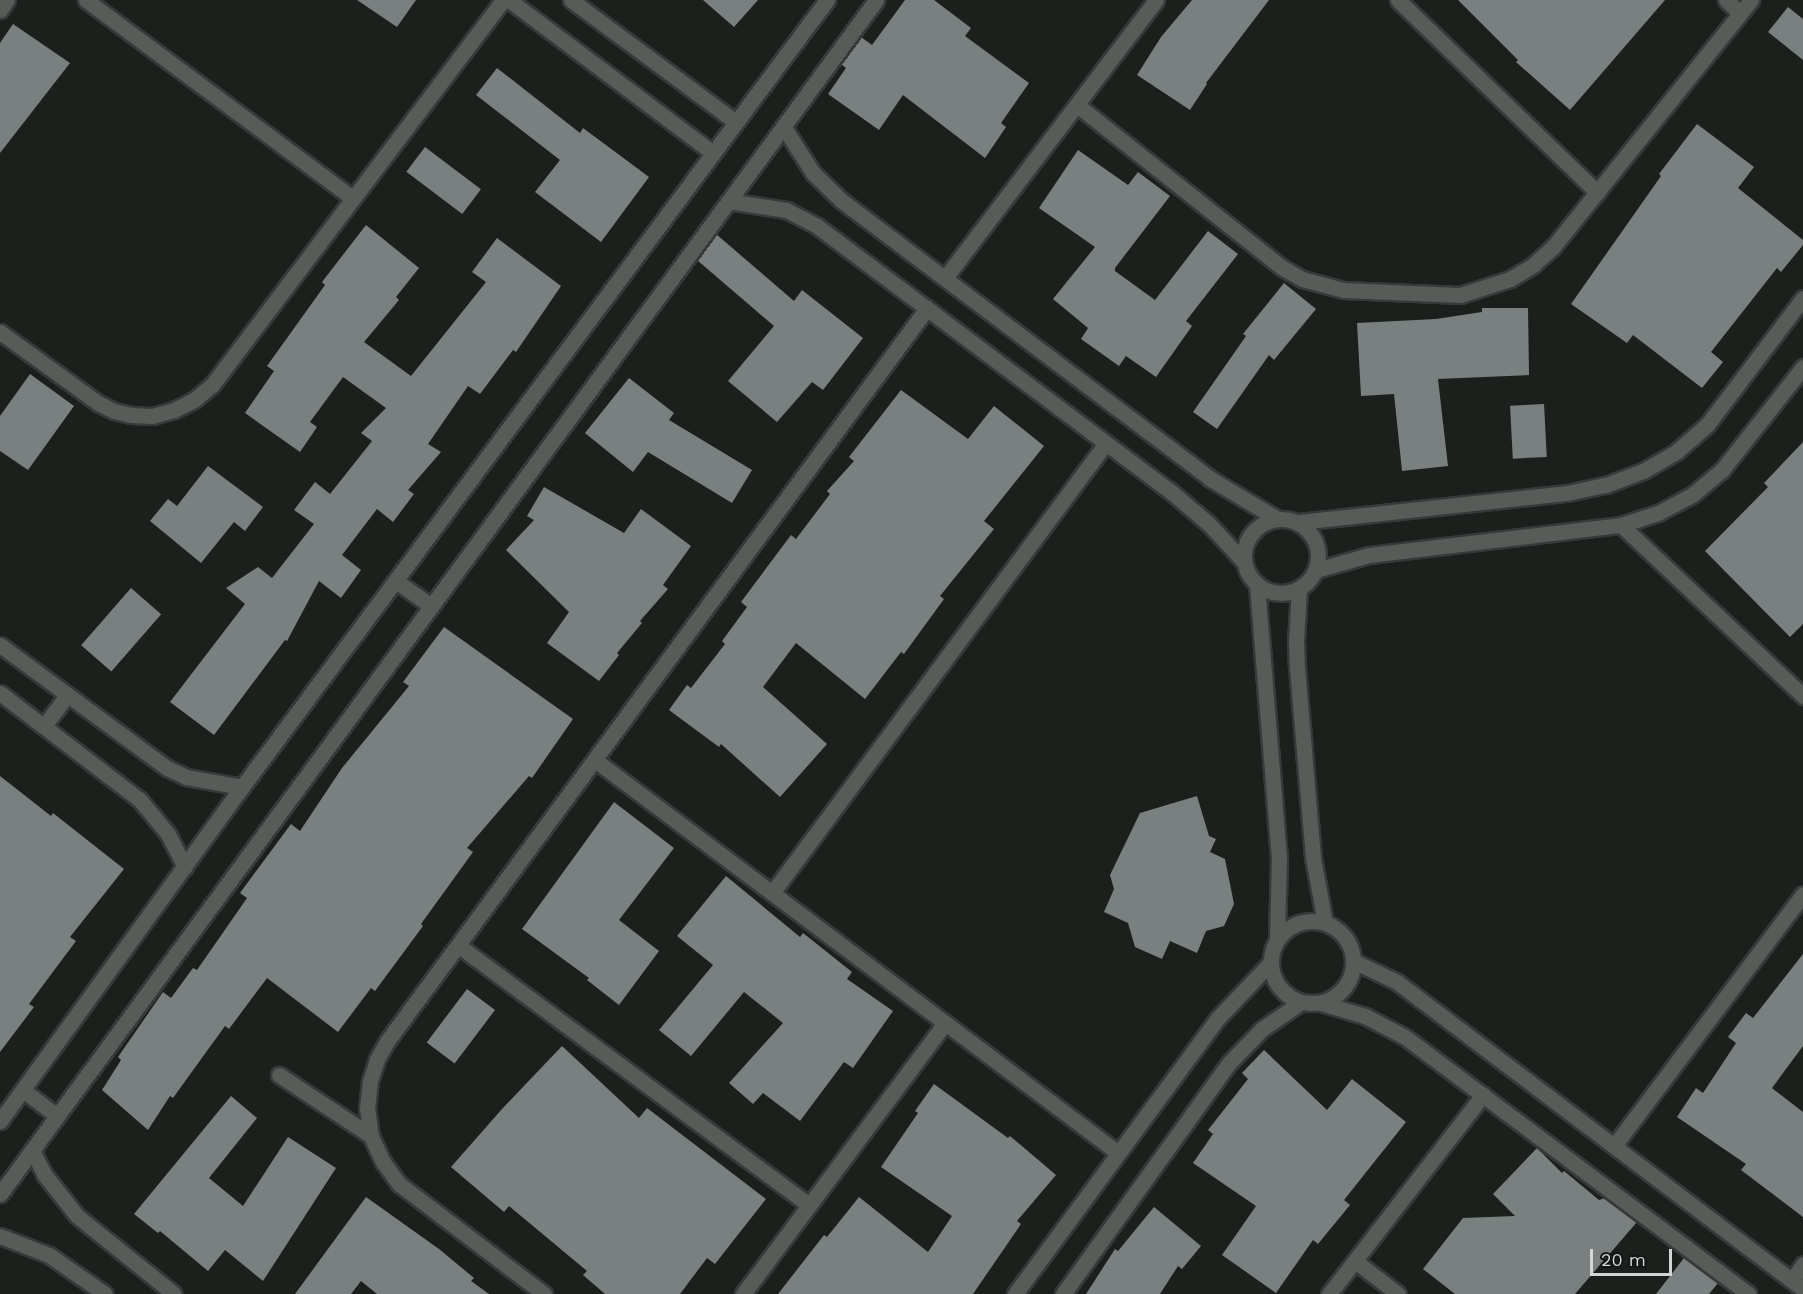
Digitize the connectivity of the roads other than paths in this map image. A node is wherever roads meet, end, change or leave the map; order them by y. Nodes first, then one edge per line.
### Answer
1 (7, 0) edge
2 (86, 0) edge
3 (503, 0) edge
4 (509, 0) edge
5 (571, 0) edge
6 (826, 0) edge
7 (876, 0) edge
8 (1156, 0) edge
9 (1398, 0) edge
10 (1726, 0) edge
11 (1751, 0) edge
12 (0, 10) edge
13 (1740, 14) junction
14 (1077, 105) junction
15 (736, 122) junction
16 (783, 126) junction
17 (713, 153) junction
18 (1598, 192) junction
19 (353, 198) junction
20 (728, 201) junction
21 (945, 278) junction
22 (1803, 298) edge
23 (927, 308) junction
24 (0, 332) edge
25 (1803, 367) edge
26 (1791, 383) junction
27 (1803, 394) edge
28 (1106, 443) junction
29 (1276, 518) junction
30 (1299, 522) junction
31 (1622, 525) junction
32 (1244, 562) junction
33 (1316, 570) junction
34 (396, 581) junction
35 (1257, 585) junction
36 (1299, 589) junction
37 (431, 606) junction
38 (0, 645) edge
39 (0, 693) edge
40 (67, 695) junction
41 (1803, 696) edge
42 (44, 726) junction
43 (595, 760) junction
44 (242, 787) junction
45 (184, 867) junction
46 (772, 892) junction
47 (1803, 894) edge
48 (1325, 923) junction
49 (1277, 939) junction
50 (459, 946) junction
51 (1353, 961) junction
52 (1270, 963) junction
53 (1301, 1002) junction
54 (1321, 1003) junction
55 (945, 1023) junction
56 (279, 1075) dead end
57 (23, 1090) junction
58 (1483, 1095) junction
59 (57, 1116) junction
60 (0, 1121) edge
61 (371, 1136) junction
62 (1614, 1146) junction
63 (32, 1150) junction
64 (1117, 1152) junction
65 (0, 1194) edge
66 (809, 1205) junction
67 (0, 1236) edge
68 (1355, 1261) junction
69 (1803, 1264) edge
70 (1797, 1284) edge
71 (105, 1294) edge
72 (174, 1294) edge
73 (544, 1294) edge
74 (743, 1294) edge
75 (1015, 1294) edge
76 (1063, 1294) edge
77 (1329, 1294) edge
78 (1398, 1294) edge
79 (1749, 1294) edge

1 - 12 street
2 - 19 street
3 - 19 street
4 - 17 street
5 - 15 street
6 - 15 street
7 - 16 street
8 - 14 street
9 - 18 street
10 - 13 street
11 - 13 street
13 - 18 street
14 - 18 street
14 - 21 street
15 - 17 street
16 - 20 street
16 - 21 street
17 - 34 street
19 - 24 street
20 - 23 street
20 - 37 street
21 - 29 street
22 - 30 street
23 - 28 street
23 - 43 street
25 - 26 street
26 - 27 street
26 - 31 street
28 - 32 street
28 - 46 street
29 - 30 street
29 - 32 street
30 - 33 street
31 - 33 street
31 - 41 street
32 - 35 street
33 - 36 street
34 - 37 street
34 - 44 street
35 - 36 street
35 - 49 street
36 - 48 street
37 - 59 street
38 - 40 street
39 - 42 street
40 - 42 street
40 - 44 street
42 - 45 street
43 - 46 street
43 - 50 street
44 - 45 street
45 - 57 street
46 - 55 street
47 - 62 street
48 - 49 street
48 - 51 street
49 - 52 street
50 - 61 street
50 - 66 street
51 - 54 street
51 - 62 street
52 - 53 street
52 - 64 street
53 - 54 street
53 - 76 street
54 - 58 street
55 - 64 street
55 - 66 street
56 - 61 street
57 - 59 street
57 - 60 street
58 - 68 street
58 - 79 street
59 - 63 street
61 - 73 street
62 - 70 street
63 - 65 street
63 - 72 street
64 - 75 street
66 - 74 street
67 - 71 street
68 - 77 street
68 - 78 street
69 - 70 street

